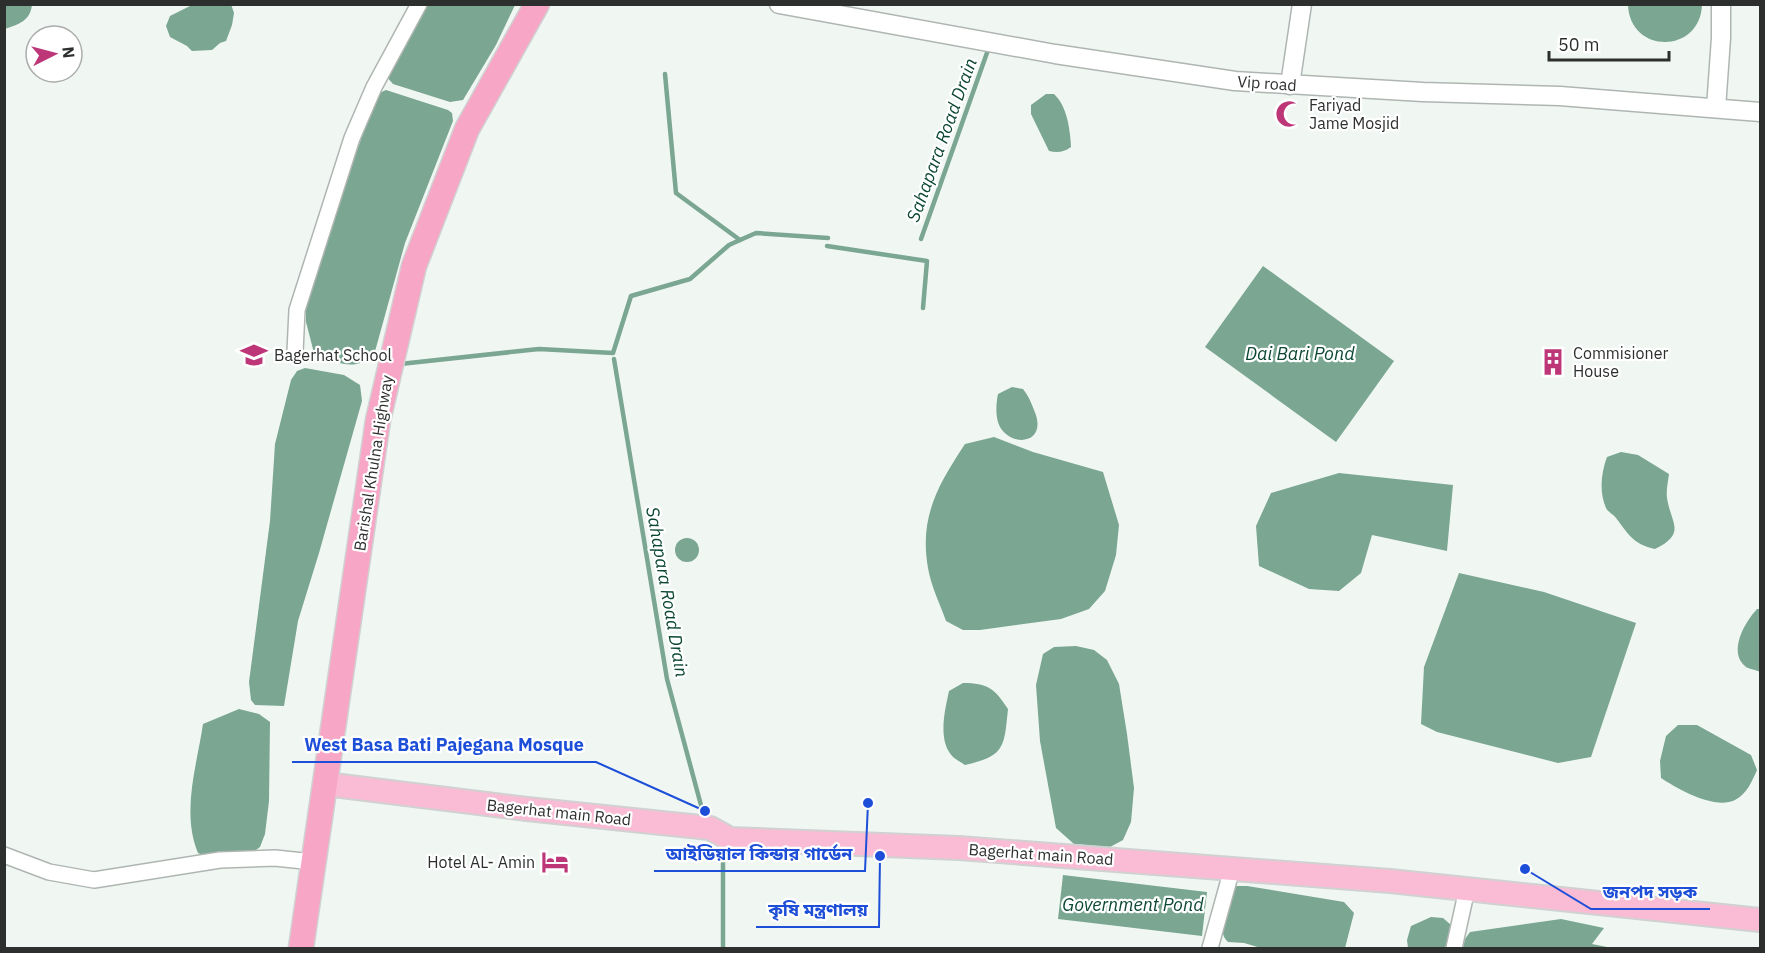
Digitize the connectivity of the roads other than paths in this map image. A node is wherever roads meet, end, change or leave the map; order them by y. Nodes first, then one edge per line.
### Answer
1 (419, 4) edge
2 (537, 4) edge
3 (778, 4) edge
4 (1302, 4) edge
5 (1721, 4) edge
6 (1290, 85) junction
7 (1716, 108) junction
8 (1761, 112) edge
9 (295, 352) dead end
10 (325, 784) junction
11 (4, 855) edge
12 (313, 862) junction
13 (1232, 869) junction
14 (1467, 889) junction
15 (1761, 920) edge
16 (301, 948) edge
17 (1210, 948) edge
18 (1454, 948) edge

1 - 9 street
2 - 10 highway, Barishal Khulna Highway
3 - 6 street, Vip road
4 - 6 street
5 - 7 street
6 - 7 street, Vip road
7 - 8 street, Vip road
10 - 12 highway, Barishal Khulna Highway
10 - 13 main road, Bagerhat main Road
11 - 12 street
12 - 16 highway, Barishal Khulna Highway
13 - 14 main road, Bagerhat main Road
13 - 17 street
14 - 15 main road, Bagerhat main Road
14 - 18 street

